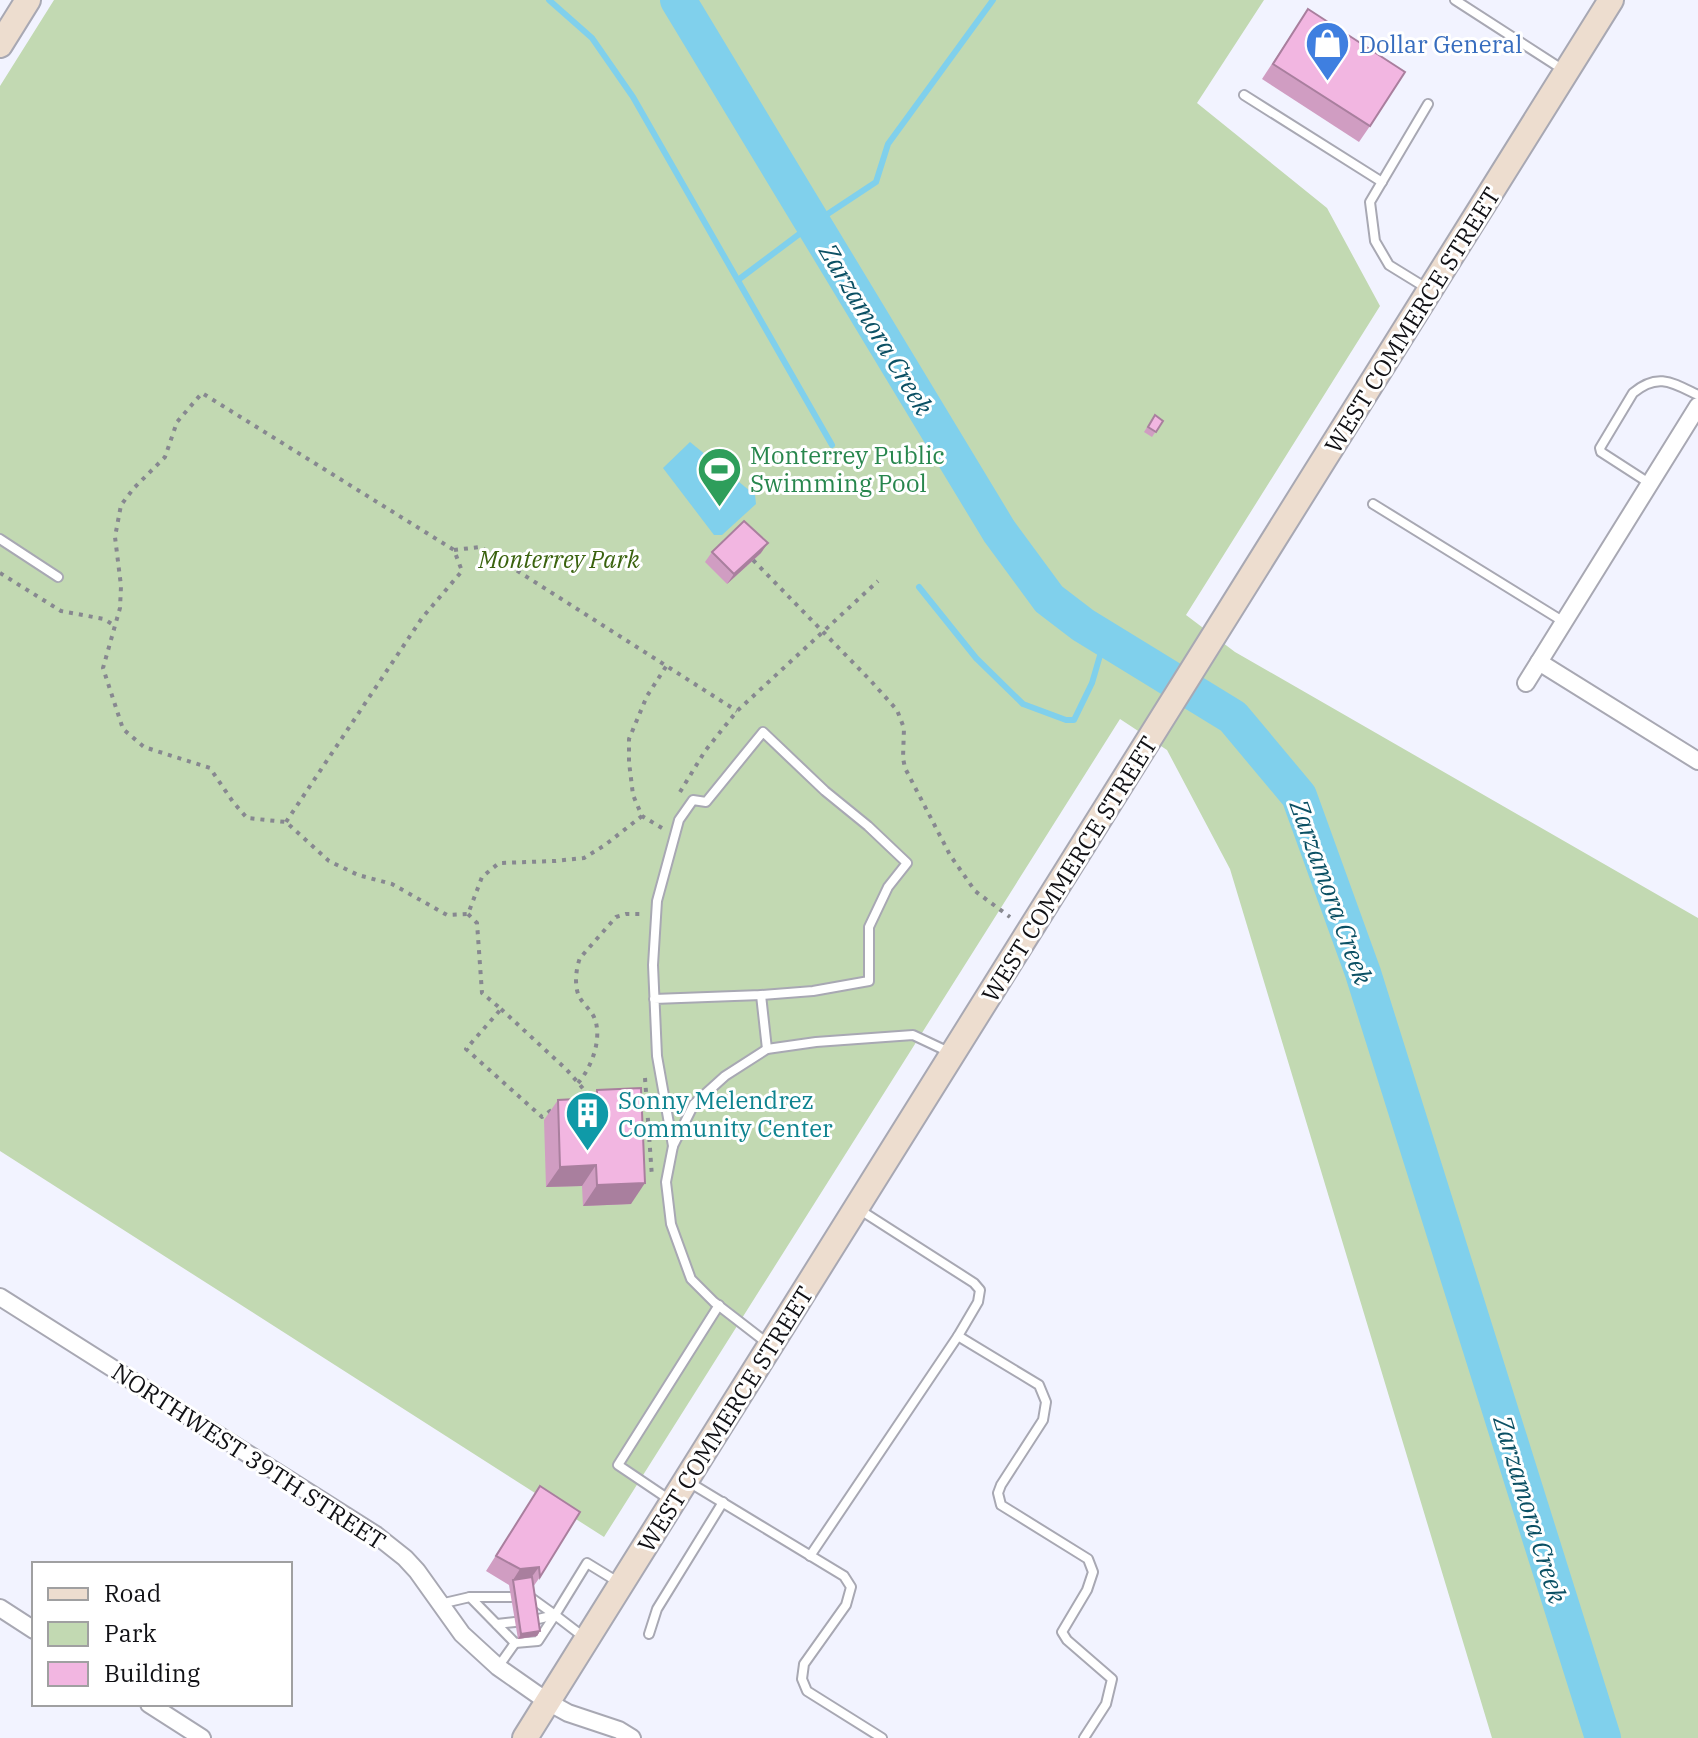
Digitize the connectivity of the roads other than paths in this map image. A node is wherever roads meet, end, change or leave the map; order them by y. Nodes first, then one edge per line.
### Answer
1 (28, 0) edge
2 (1455, 0) edge
3 (1611, 0) edge
4 (0, 45) edge
5 (1567, 73) junction
6 (1244, 95) dead end
7 (1428, 104) dead end
8 (1382, 182) junction
9 (1431, 291) junction
10 (1698, 395) edge
11 (1698, 406) edge
12 (1650, 484) junction
13 (1373, 504) dead end
14 (0, 539) edge
15 (58, 577) dead end
16 (1564, 622) junction
17 (1539, 662) junction
18 (1526, 683) dead end
19 (1698, 761) edge
20 (761, 995) junction
21 (654, 999) junction
22 (767, 1049) junction
23 (953, 1054) junction
24 (673, 1146) junction
25 (857, 1208) junction
26 (0, 1297) edge
27 (719, 1305) junction
28 (958, 1336) junction
29 (770, 1346) junction
30 (687, 1480) junction
31 (673, 1502) junction
32 (723, 1502) junction
33 (810, 1556) junction
34 (622, 1584) junction
35 (470, 1597) junction
36 (511, 1597) edge
37 (530, 1597) edge
38 (440, 1604) junction
39 (0, 1608) edge
40 (555, 1615) junction
41 (534, 1620) edge
42 (515, 1622) edge
43 (497, 1624) junction
44 (32, 1629) edge
45 (649, 1634) dead end
46 (587, 1639) junction
47 (515, 1643) junction
48 (498, 1667) junction
49 (548, 1702) junction
50 (152, 1706) edge
51 (202, 1738) edge
52 (525, 1738) edge
53 (632, 1738) edge
54 (882, 1738) edge
55 (1084, 1738) edge

1 - 4 main road
2 - 5 lane
3 - 5 main road, WEST COMMERCE STREET
5 - 9 main road, WEST COMMERCE STREET
6 - 8 lane
7 - 8 lane
8 - 9 lane
9 - 23 main road, WEST COMMERCE STREET
10 - 12 lane
11 - 12 street
12 - 16 street
13 - 16 lane
14 - 15 lane
16 - 17 street
17 - 18 street
17 - 19 street
20 - 21 lane
20 - 21 lane
20 - 22 lane
21 - 24 lane
22 - 23 lane
22 - 24 lane
23 - 25 main road, WEST COMMERCE STREET
24 - 27 lane
25 - 28 lane
25 - 29 main road, WEST COMMERCE STREET
26 - 38 street, NORTHWEST 39TH STREET
27 - 29 lane
27 - 31 lane
28 - 33 lane
28 - 55 lane
29 - 30 main road, WEST COMMERCE STREET
30 - 31 main road, WEST COMMERCE STREET
30 - 32 lane
31 - 34 main road, WEST COMMERCE STREET
32 - 33 lane
32 - 45 lane
33 - 54 lane
34 - 40 lane
34 - 46 main road, WEST COMMERCE STREET
35 - 36 lane
35 - 38 lane
35 - 43 lane
37 - 40 lane
38 - 48 street, NORTHWEST 39TH STREET
39 - 44 street
40 - 41 lane
40 - 46 lane
40 - 47 lane
42 - 43 lane
43 - 47 lane
46 - 49 main road, WEST COMMERCE STREET
47 - 48 lane
48 - 49 street, NORTHWEST 39TH STREET
49 - 52 main road, WEST COMMERCE STREET
49 - 53 street, NORTHWEST 39TH STREET
50 - 51 street

